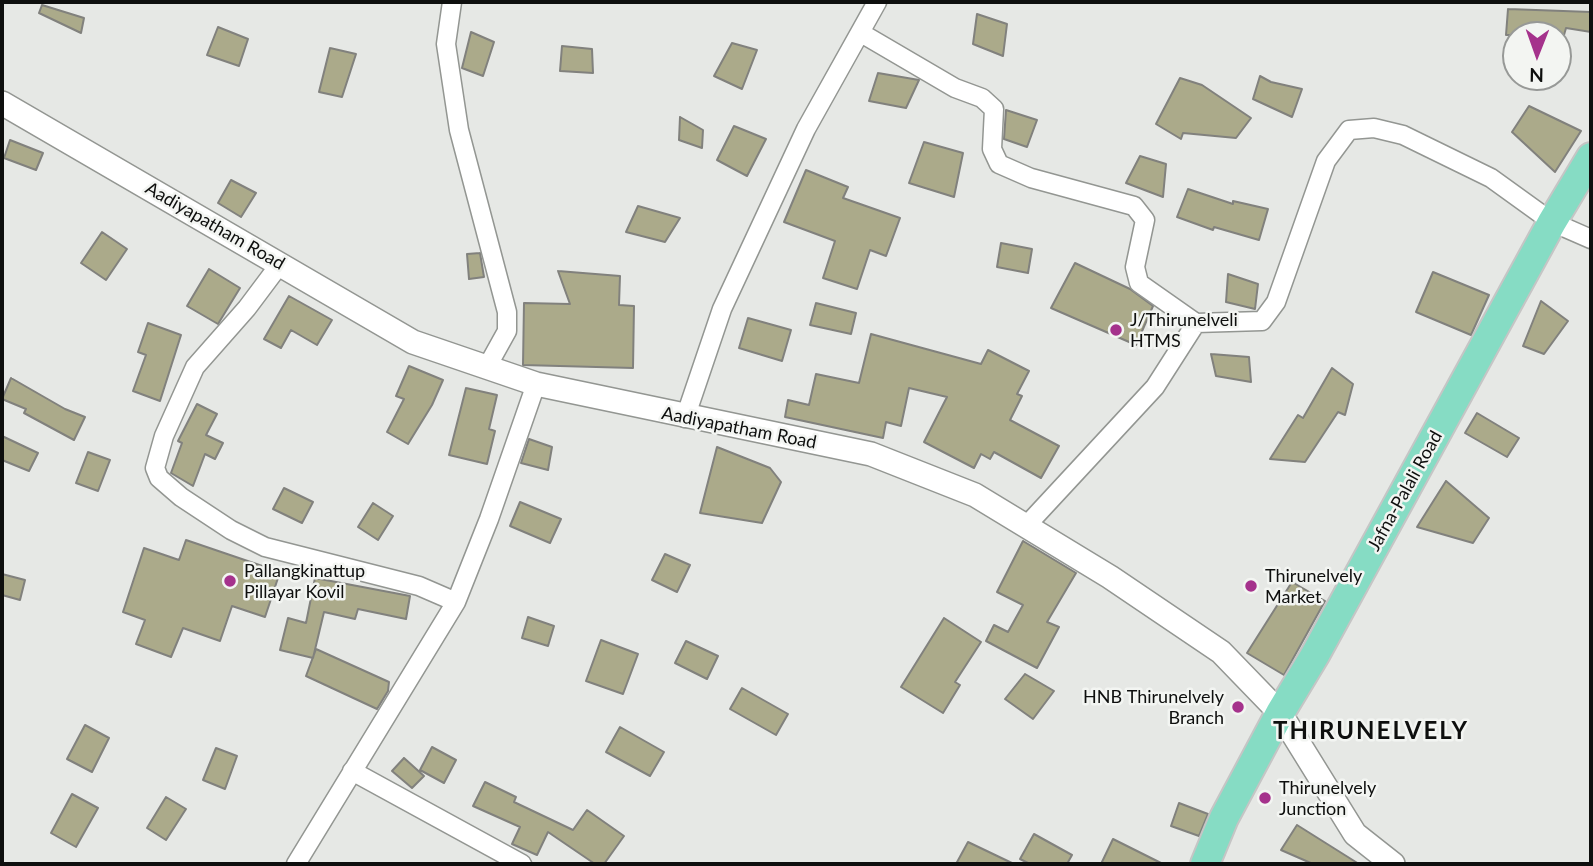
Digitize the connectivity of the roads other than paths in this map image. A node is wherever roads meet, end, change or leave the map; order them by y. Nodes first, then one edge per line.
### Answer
1 (452, 2) edge
2 (877, 2) edge
3 (861, 33) junction
4 (2, 103) edge
5 (1591, 157) edge
6 (1552, 222) junction
7 (1591, 239) edge
8 (280, 264) junction
9 (1196, 323) junction
10 (487, 367) junction
11 (536, 384) junction
12 (685, 418) junction
13 (1027, 525) junction
14 (456, 602) junction
15 (1280, 713) junction
16 (352, 771) junction
17 (296, 864) edge
18 (522, 864) edge
19 (1205, 864) edge
20 (1393, 864) edge

1 - 10 street
2 - 3 street
3 - 9 street
3 - 12 street
4 - 8 street, Aadiyapatham Road
5 - 6 main road, Jafna-Palali Road
6 - 7 street
6 - 9 street
6 - 15 main road, Jafna-Palali Road
8 - 10 street, Aadiyapatham Road
8 - 14 street
9 - 13 street
10 - 11 street, Aadiyapatham Road
11 - 12 street, Aadiyapatham Road
11 - 14 street
12 - 13 street, Aadiyapatham Road
13 - 15 street, Aadiyapatham Road
14 - 16 street
15 - 19 main road, Jafna-Palali Road
15 - 20 street, Aadiyapatham Road
16 - 17 street
16 - 18 street

